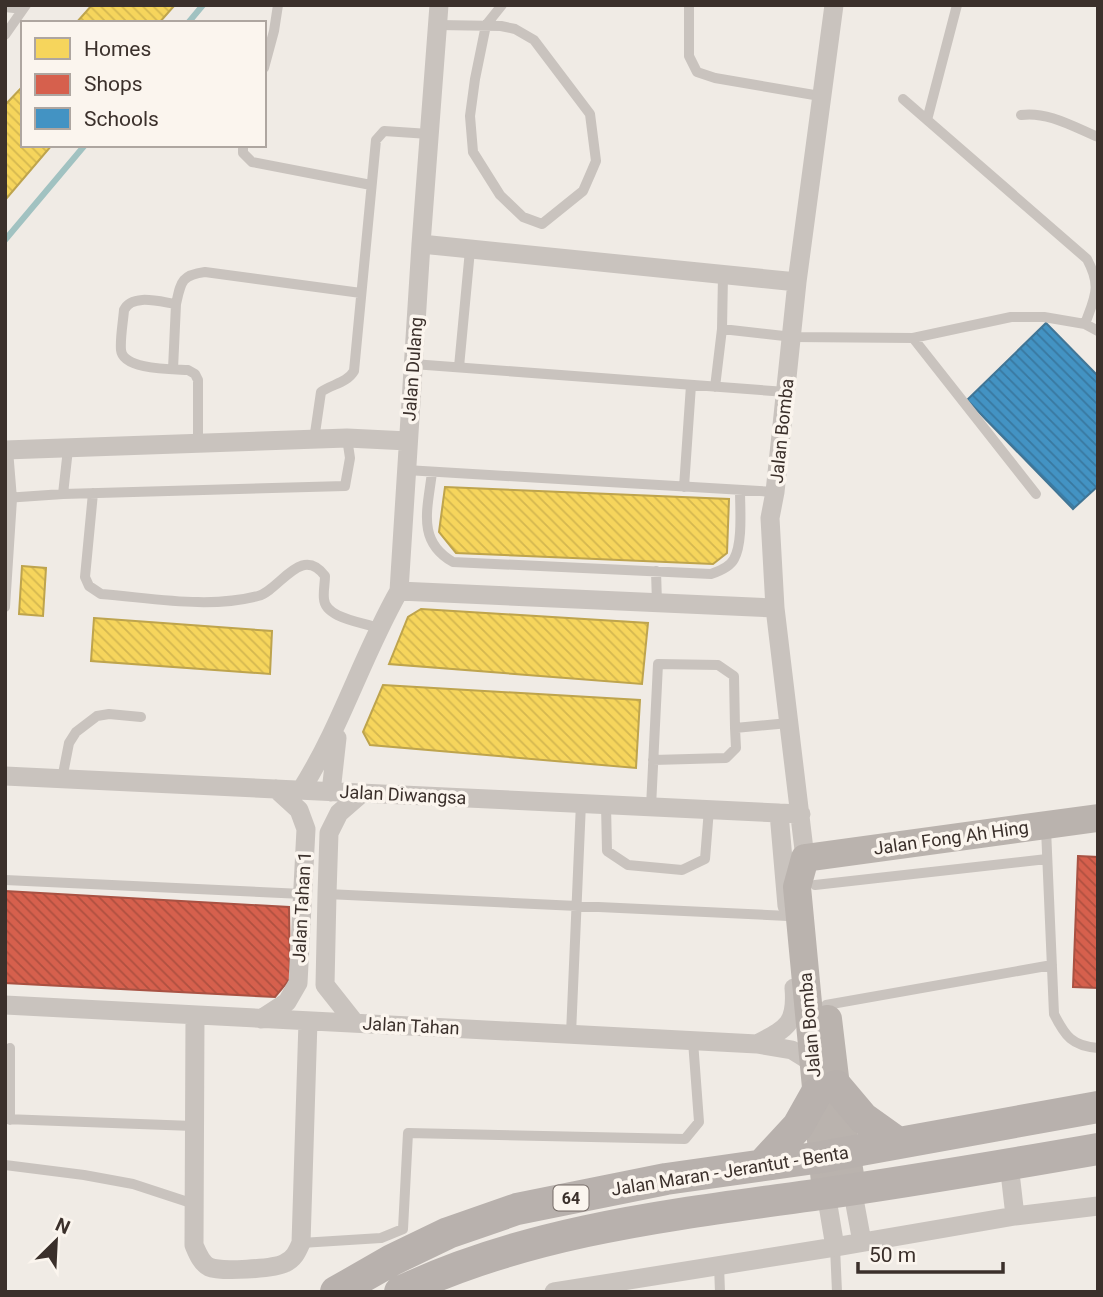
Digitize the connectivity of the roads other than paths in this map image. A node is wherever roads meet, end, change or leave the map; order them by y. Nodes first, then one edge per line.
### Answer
1 (278, 5) edge
2 (502, 5) edge
3 (689, 5) edge
4 (834, 5) edge
5 (957, 5) edge
6 (5, 7) edge
7 (24, 7) edge
8 (439, 15) edge
9 (486, 25) junction
10 (5, 35) edge
11 (266, 61) edge
12 (820, 96) junction
13 (903, 99) dead end
14 (1021, 115) dead end
15 (927, 120) junction
16 (429, 134) junction
17 (1098, 137) edge
18 (243, 147) edge
19 (371, 185) junction
20 (421, 244) junction
21 (470, 250) junction
22 (723, 275) junction
23 (797, 282) junction
24 (361, 293) junction
25 (176, 304) junction
26 (1085, 324) junction
27 (722, 329) junction
28 (1098, 331) edge
29 (793, 337) junction
30 (913, 338) junction
31 (413, 364) junction
32 (458, 368) junction
33 (173, 369) junction
34 (691, 385) junction
35 (715, 387) junction
36 (787, 392) junction
37 (347, 438) junction
38 (314, 440) junction
39 (408, 441) junction
40 (198, 444) junction
41 (68, 449) junction
42 (6, 450) edge
43 (406, 470) junction
44 (432, 472) junction
45 (684, 487) junction
46 (740, 490) junction
47 (775, 492) junction
48 (93, 493) junction
49 (63, 494) junction
50 (1036, 494) dead end
51 (8, 498) edge
52 (656, 571) junction
53 (399, 591) junction
54 (657, 603) junction
55 (5, 607) edge
56 (775, 608) junction
57 (378, 628) junction
58 (141, 717) dead end
59 (340, 720) junction
60 (789, 723) junction
61 (735, 728) junction
62 (653, 761) junction
63 (5, 776) edge
64 (62, 779) junction
65 (276, 789) junction
66 (301, 790) junction
67 (331, 792) junction
68 (362, 793) junction
69 (581, 803) junction
70 (606, 804) junction
71 (651, 807) junction
72 (709, 809) junction
73 (779, 813) junction
74 (801, 814) junction
75 (1098, 818) edge
76 (1046, 825) junction
77 (805, 858) junction
78 (1047, 859) junction
79 (5, 880) edge
80 (816, 885) junction
81 (303, 894) junction
82 (327, 894) junction
83 (576, 906) junction
84 (788, 916) junction
85 (1052, 965) junction
86 (5, 1005) edge
87 (826, 1005) junction
88 (195, 1015) junction
89 (261, 1019) junction
90 (308, 1021) junction
91 (355, 1024) junction
92 (571, 1034) junction
93 (693, 1041) junction
94 (757, 1044) junction
95 (10, 1048) dead end
96 (1098, 1048) edge
97 (813, 1063) junction
98 (826, 1090) junction
99 (1098, 1107) edge
100 (7, 1119) edge
101 (193, 1126) junction
102 (898, 1143) junction
103 (1098, 1149) edge
104 (834, 1155) junction
105 (1009, 1164) junction
106 (5, 1165) edge
107 (762, 1165) junction
108 (839, 1191) junction
109 (194, 1204) junction
110 (1097, 1210) edge
111 (1015, 1216) junction
112 (862, 1242) junction
113 (302, 1243) junction
114 (835, 1247) junction
115 (719, 1265) junction
116 (446, 1281) edge
117 (336, 1292) edge
118 (400, 1292) edge
119 (554, 1292) edge
120 (720, 1292) edge
121 (836, 1292) edge

1 - 11 lane
2 - 9 lane
3 - 12 lane
4 - 12 street, Jalan Bomba
5 - 15 lane
6 - 7 lane
7 - 10 lane
8 - 9 lane
8 - 16 street, Jalan Dulang
9 - 9 lane
12 - 23 street, Jalan Bomba
13 - 15 lane
14 - 17 lane
15 - 26 lane
16 - 19 lane
16 - 20 street, Jalan Dulang
18 - 19 lane
19 - 24 lane
20 - 21 street
20 - 31 street, Jalan Dulang
21 - 22 street
21 - 32 lane
22 - 23 street
22 - 27 lane
23 - 29 street, Jalan Bomba
24 - 25 lane
24 - 38 lane
25 - 33 lane
25 - 33 lane
26 - 28 lane
26 - 30 lane
27 - 29 lane
27 - 35 lane
29 - 30 lane
29 - 36 street, Jalan Bomba
30 - 50 lane
31 - 32 lane
31 - 39 street, Jalan Dulang
32 - 34 lane
33 - 40 lane
34 - 35 lane
34 - 45 lane
35 - 36 lane
36 - 47 street, Jalan Bomba
37 - 38 street
37 - 39 street
37 - 48 lane
38 - 40 street
39 - 43 street, Jalan Dulang
40 - 41 street
41 - 42 street
41 - 49 lane
42 - 51 lane
43 - 44 lane
43 - 53 street, Jalan Dulang
44 - 45 lane
44 - 52 lane
45 - 46 lane
46 - 47 lane
46 - 52 lane
47 - 56 street, Jalan Bomba
48 - 49 lane
48 - 57 lane
49 - 51 lane
51 - 55 lane
52 - 54 lane
53 - 54 street
53 - 57 street, Jalan Dulang
54 - 56 street
56 - 60 street, Jalan Bomba
57 - 59 street, Jalan Dulang
58 - 64 lane
59 - 66 street, Jalan Dulang
59 - 67 street, Jalan Dulang
60 - 61 lane
60 - 74 street, Jalan Bomba
61 - 62 lane
61 - 62 lane
62 - 71 lane
63 - 64 street, Jalan Diwangsa
64 - 65 street, Jalan Diwangsa
65 - 66 street, Jalan Diwangsa
65 - 81 street, Jalan Tahan 1
66 - 67 street, Jalan Diwangsa
67 - 68 street, Jalan Diwangsa
68 - 69 street, Jalan Diwangsa
68 - 82 street, Jalan Tahan 1
69 - 70 street, Jalan Diwangsa
69 - 83 lane
70 - 71 street, Jalan Diwangsa
70 - 72 lane
71 - 72 street, Jalan Diwangsa
72 - 73 street, Jalan Diwangsa
73 - 74 street, Jalan Diwangsa
73 - 84 street
74 - 77 street, Jalan Bomba
75 - 76 main road, Jalan Fong Ah Hing
76 - 77 main road, Jalan Fong Ah Hing
76 - 78 lane
77 - 80 main road, Jalan Bomba
77 - 97 main road, Jalan Bomba
78 - 80 lane
78 - 85 lane
79 - 81 lane
80 - 87 main road, Jalan Bomba
81 - 89 street, Jalan Tahan 1
82 - 83 lane
82 - 91 street, Jalan Tahan 1
83 - 84 lane
83 - 92 lane
84 - 94 street
85 - 87 lane
85 - 96 lane
86 - 88 street, Jalan Tahan
87 - 98 main road, Jalan Bomba
88 - 89 street, Jalan Tahan
88 - 101 street
89 - 90 street, Jalan Tahan
90 - 91 street, Jalan Tahan
90 - 113 street
91 - 92 street, Jalan Tahan
92 - 93 street, Jalan Tahan
93 - 94 street, Jalan Tahan
93 - 113 lane
94 - 97 street, Jalan Tahan
95 - 100 lane
97 - 98 main road, Jalan Bomba
98 - 102 main road
98 - 104 main road, Jalan Bomba
98 - 107 main road
99 - 102 main road, Jalan Maran - Jerantut - Benta / 64
100 - 101 lane
101 - 109 street
102 - 104 main road, Jalan Maran - Jerantut - Benta / 64
103 - 105 main road, Jalan Maran - Jerantut - Benta / 64
104 - 107 main road, Jalan Maran - Jerantut - Benta / 64
104 - 108 main road, Jalan Bomba
105 - 108 main road, Jalan Maran - Jerantut - Benta / 64
105 - 111 street
106 - 109 lane
107 - 117 main road, Jalan Maran - Jerantut - Benta / 64
108 - 112 street
108 - 114 street
108 - 116 main road, Jalan Maran - Jerantut - Benta / 64
109 - 113 street
110 - 111 street
111 - 112 street
112 - 114 street
114 - 115 street
114 - 121 lane
115 - 119 street
115 - 120 lane
116 - 118 main road, Jalan Maran - Jerantut - Benta / 64

